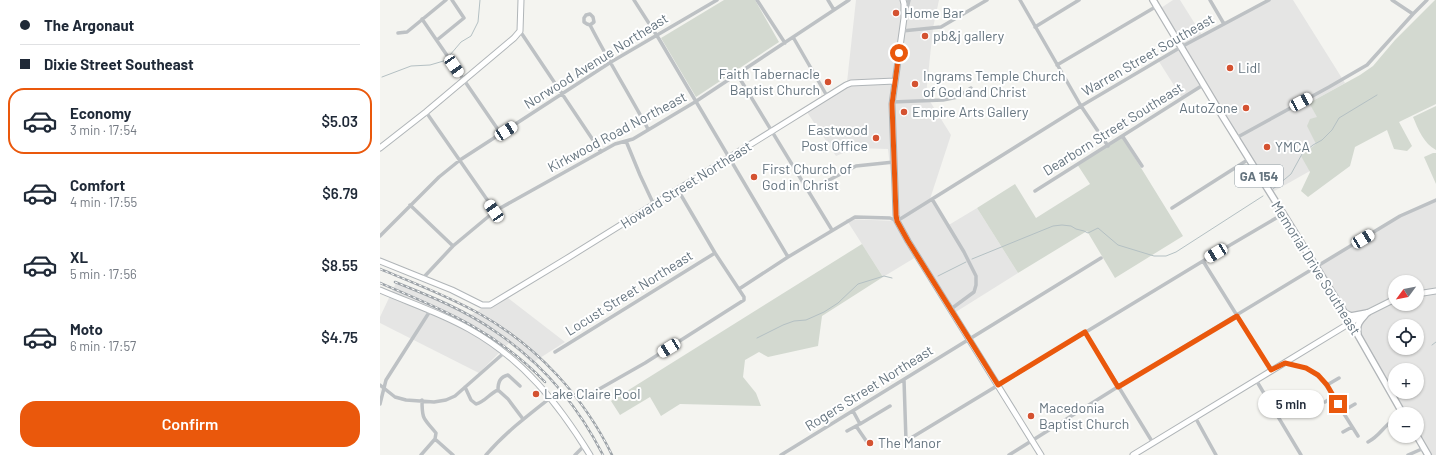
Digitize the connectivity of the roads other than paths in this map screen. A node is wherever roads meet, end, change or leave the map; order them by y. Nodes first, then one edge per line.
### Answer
1 (446, 0) edge
2 (452, 0) edge
3 (521, 0) edge
4 (634, 0) edge
5 (717, 0) edge
6 (757, 0) edge
7 (828, 0) edge
8 (849, 0) edge
9 (903, 0) edge
10 (909, 0) edge
11 (987, 0) edge
12 (1020, 0) edge
13 (1079, 0) edge
14 (1153, 0) edge
15 (1210, 0) edge
16 (1269, 0) edge
17 (1392, 0) edge
18 (1427, 0) edge
19 (1157, 6) junction
20 (834, 10) junction
21 (1413, 14) junction
22 (904, 18) junction
23 (422, 19) junction
24 (1224, 24) junction
25 (590, 25) dead end
26 (1035, 26) junction
27 (520, 31) junction
28 (902, 31) junction
29 (398, 33) dead end
30 (656, 35) junction
31 (793, 37) junction
32 (437, 40) junction
33 (785, 43) junction
34 (1181, 47) junction
35 (611, 62) junction
36 (1057, 65) junction
37 (737, 74) junction
38 (464, 80) junction
39 (895, 80) junction
40 (1203, 86) junction
41 (971, 88) dead end
42 (563, 93) junction
43 (827, 96) junction
44 (695, 102) junction
45 (892, 102) junction
46 (1081, 106) junction
47 (426, 112) junction
48 (648, 129) junction
49 (772, 131) junction
50 (501, 134) junction
51 (1123, 137) junction
52 (1236, 138) junction
53 (626, 140) junction
54 (1108, 146) junction
55 (380, 148) edge
56 (601, 152) junction
57 (728, 157) junction
58 (1249, 159) junction
59 (460, 160) junction
60 (894, 162) junction
61 (1142, 166) dead end
62 (678, 190) junction
63 (808, 191) junction
64 (1035, 191) dead end
65 (932, 199) junction
66 (1436, 200) edge
67 (410, 205) junction
68 (654, 205) junction
69 (1172, 208) dead end
70 (494, 211) junction
71 (1283, 214) junction
72 (897, 221) junction
73 (832, 230) junction
74 (380, 236) edge
75 (453, 246) junction
76 (715, 253) junction
77 (788, 257) junction
78 (1101, 258) dead end
79 (380, 261) edge
80 (1203, 261) junction
81 (1316, 267) junction
82 (423, 278) junction
83 (739, 289) junction
84 (380, 290) edge
85 (1436, 291) edge
86 (1424, 293) edge
87 (1388, 302) edge
88 (951, 309) junction
89 (430, 311) junction
90 (1345, 313) junction
91 (1367, 313) junction
92 (1237, 316) junction
93 (1351, 323) junction
94 (1085, 332) junction
95 (969, 338) junction
96 (1359, 338) junction
97 (505, 352) junction
98 (555, 352) dead end
99 (1285, 363) junction
100 (1271, 370) junction
101 (1339, 378) dead end
102 (904, 380) junction
103 (1256, 380) junction
104 (998, 385) junction
105 (1327, 385) junction
106 (382, 386) edge
107 (466, 386) junction
108 (520, 386) dead end
109 (1118, 387) junction
110 (498, 390) junction
111 (587, 396) dead end
112 (1334, 396) junction
113 (550, 398) junction
114 (422, 400) junction
115 (1325, 402) dead end
116 (380, 404) edge
117 (1355, 404) dead end
118 (890, 406) dead end
119 (1399, 407) edge
120 (853, 411) junction
121 (1343, 411) junction
122 (1195, 417) junction
123 (523, 419) junction
124 (1388, 423) edge
125 (858, 424) junction
126 (1352, 427) junction
127 (847, 431) dead end
128 (1343, 432) dead end
129 (1358, 436) dead end
130 (435, 439) junction
131 (1032, 441) junction
132 (867, 442) dead end
133 (1368, 442) dead end
134 (1153, 443) junction
135 (1421, 443) edge
136 (584, 446) junction
137 (1424, 448) junction
138 (421, 455) edge
139 (453, 455) edge
140 (486, 455) edge
141 (575, 455) edge
142 (590, 455) edge
143 (781, 455) edge
144 (1009, 455) edge
145 (1041, 455) edge
146 (1133, 455) edge
147 (1216, 455) edge
148 (1301, 455) edge
149 (1408, 455) edge
150 (1428, 455) edge

1 - 23 street
2 - 32 street
3 - 27 street
4 - 30 street
5 - 30 street, Norwood Avenue Northeast
6 - 33 street
7 - 20 street
8 - 20 street, Kirkwood Road Northeast
9 - 22 street
10 - 22 street
11 - 28 street
12 - 26 street
13 - 26 street
14 - 19 main road, Memorial Drive Southeast / GA 154
15 - 24 street
16 - 24 street, Warren Street Southeast
17 - 21 street
18 - 21 street
19 - 34 main road, Memorial Drive Southeast / GA 154
19 - 36 street
20 - 31 street, Kirkwood Road Northeast
21 - 52 street
22 - 28 street
23 - 29 street
23 - 32 street
24 - 34 street, Warren Street Southeast
25 - 35 street
26 - 36 street
27 - 38 street
27 - 42 street
28 - 39 street
30 - 35 street, Norwood Avenue Northeast
30 - 44 street
31 - 33 street, Kirkwood Road Northeast
31 - 43 street
32 - 38 street
33 - 37 street, Kirkwood Road Northeast
34 - 40 main road, Memorial Drive Southeast / GA 154
34 - 46 street, Warren Street Southeast
35 - 42 street, Norwood Avenue Northeast
35 - 48 street
36 - 46 street
37 - 44 street, Kirkwood Road Northeast
37 - 49 street
38 - 47 street
38 - 50 street
39 - 43 street, Howard Street Northeast
39 - 45 street
40 - 51 street, Dearborn Street Southeast
40 - 52 main road, Memorial Drive Southeast / GA 154
41 - 45 street
42 - 50 street, Norwood Avenue Northeast
42 - 56 street
43 - 49 street, Howard Street Northeast
44 - 48 street, Kirkwood Road Northeast
44 - 57 street
45 - 60 street
46 - 54 street
46 - 65 street, Warren Street Southeast
47 - 55 street
47 - 59 street
48 - 53 street, Kirkwood Road Northeast
49 - 57 street, Howard Street Northeast
49 - 63 street
50 - 59 street, Norwood Avenue Northeast
51 - 54 street, Dearborn Street Southeast
51 - 61 street
52 - 58 main road, Memorial Drive Southeast / GA 154
53 - 56 street, Kirkwood Road Northeast
53 - 68 street
54 - 64 street, Dearborn Street Southeast
56 - 70 street, Kirkwood Road Northeast
57 - 62 street, Howard Street Northeast
57 - 77 street
58 - 69 street
58 - 71 main road, Memorial Drive Southeast / GA 154
59 - 67 street, Norwood Avenue Northeast
59 - 70 street
60 - 63 street
60 - 72 street
62 - 68 street, Howard Street Northeast
62 - 76 street
63 - 73 street
65 - 72 street, Warren Street Southeast
65 - 88 street
66 - 81 street
67 - 74 street, Norwood Avenue Northeast
67 - 75 street
68 - 82 street, Howard Street Northeast
70 - 75 street, Kirkwood Road Northeast
71 - 80 street
71 - 81 main road, Memorial Drive Southeast / GA 154
72 - 73 street
72 - 88 street
73 - 77 street
75 - 82 street, Kirkwood Road Northeast
76 - 83 street
76 - 98 street, Locust Street Northeast
77 - 83 street
78 - 95 street, Rogers Street Northeast
79 - 82 street
80 - 92 street
80 - 94 street
81 - 90 main road, Memorial Drive Southeast / GA 154
81 - 92 street
83 - 111 street
84 - 89 street
85 - 86 street
87 - 91 street
88 - 95 street
89 - 97 street
89 - 106 street
90 - 91 main road
90 - 93 main road, Memorial Drive Southeast / GA 154
91 - 93 street
91 - 96 main road
92 - 100 street
92 - 109 street
93 - 96 main road, Memorial Drive Southeast / GA 154
93 - 99 street
94 - 104 street
94 - 109 street
95 - 102 street, Rogers Street Northeast
95 - 104 street
96 - 119 main road, Memorial Drive Southeast / GA 154
97 - 107 street
97 - 113 street
99 - 100 street
99 - 105 street
100 - 103 street
101 - 105 street
102 - 104 street
102 - 120 street, Rogers Street Northeast
103 - 122 street
103 - 148 street
104 - 131 street
105 - 112 street
106 - 114 street
106 - 116 street
107 - 110 street
107 - 114 street
108 - 110 street
109 - 131 street
109 - 134 street
110 - 123 street
112 - 115 street
112 - 121 street
113 - 123 street
113 - 136 street
114 - 130 street
117 - 121 street
118 - 125 street
120 - 125 street
120 - 143 street, Rogers Street Northeast
121 - 126 street
122 - 134 street
122 - 147 street
123 - 140 street
124 - 133 street
125 - 127 street
125 - 132 street
126 - 128 street
126 - 129 street
130 - 138 street
130 - 139 street
131 - 144 street
131 - 145 street
134 - 146 street
135 - 137 main road
136 - 141 street
136 - 142 street
137 - 149 street
137 - 150 main road

